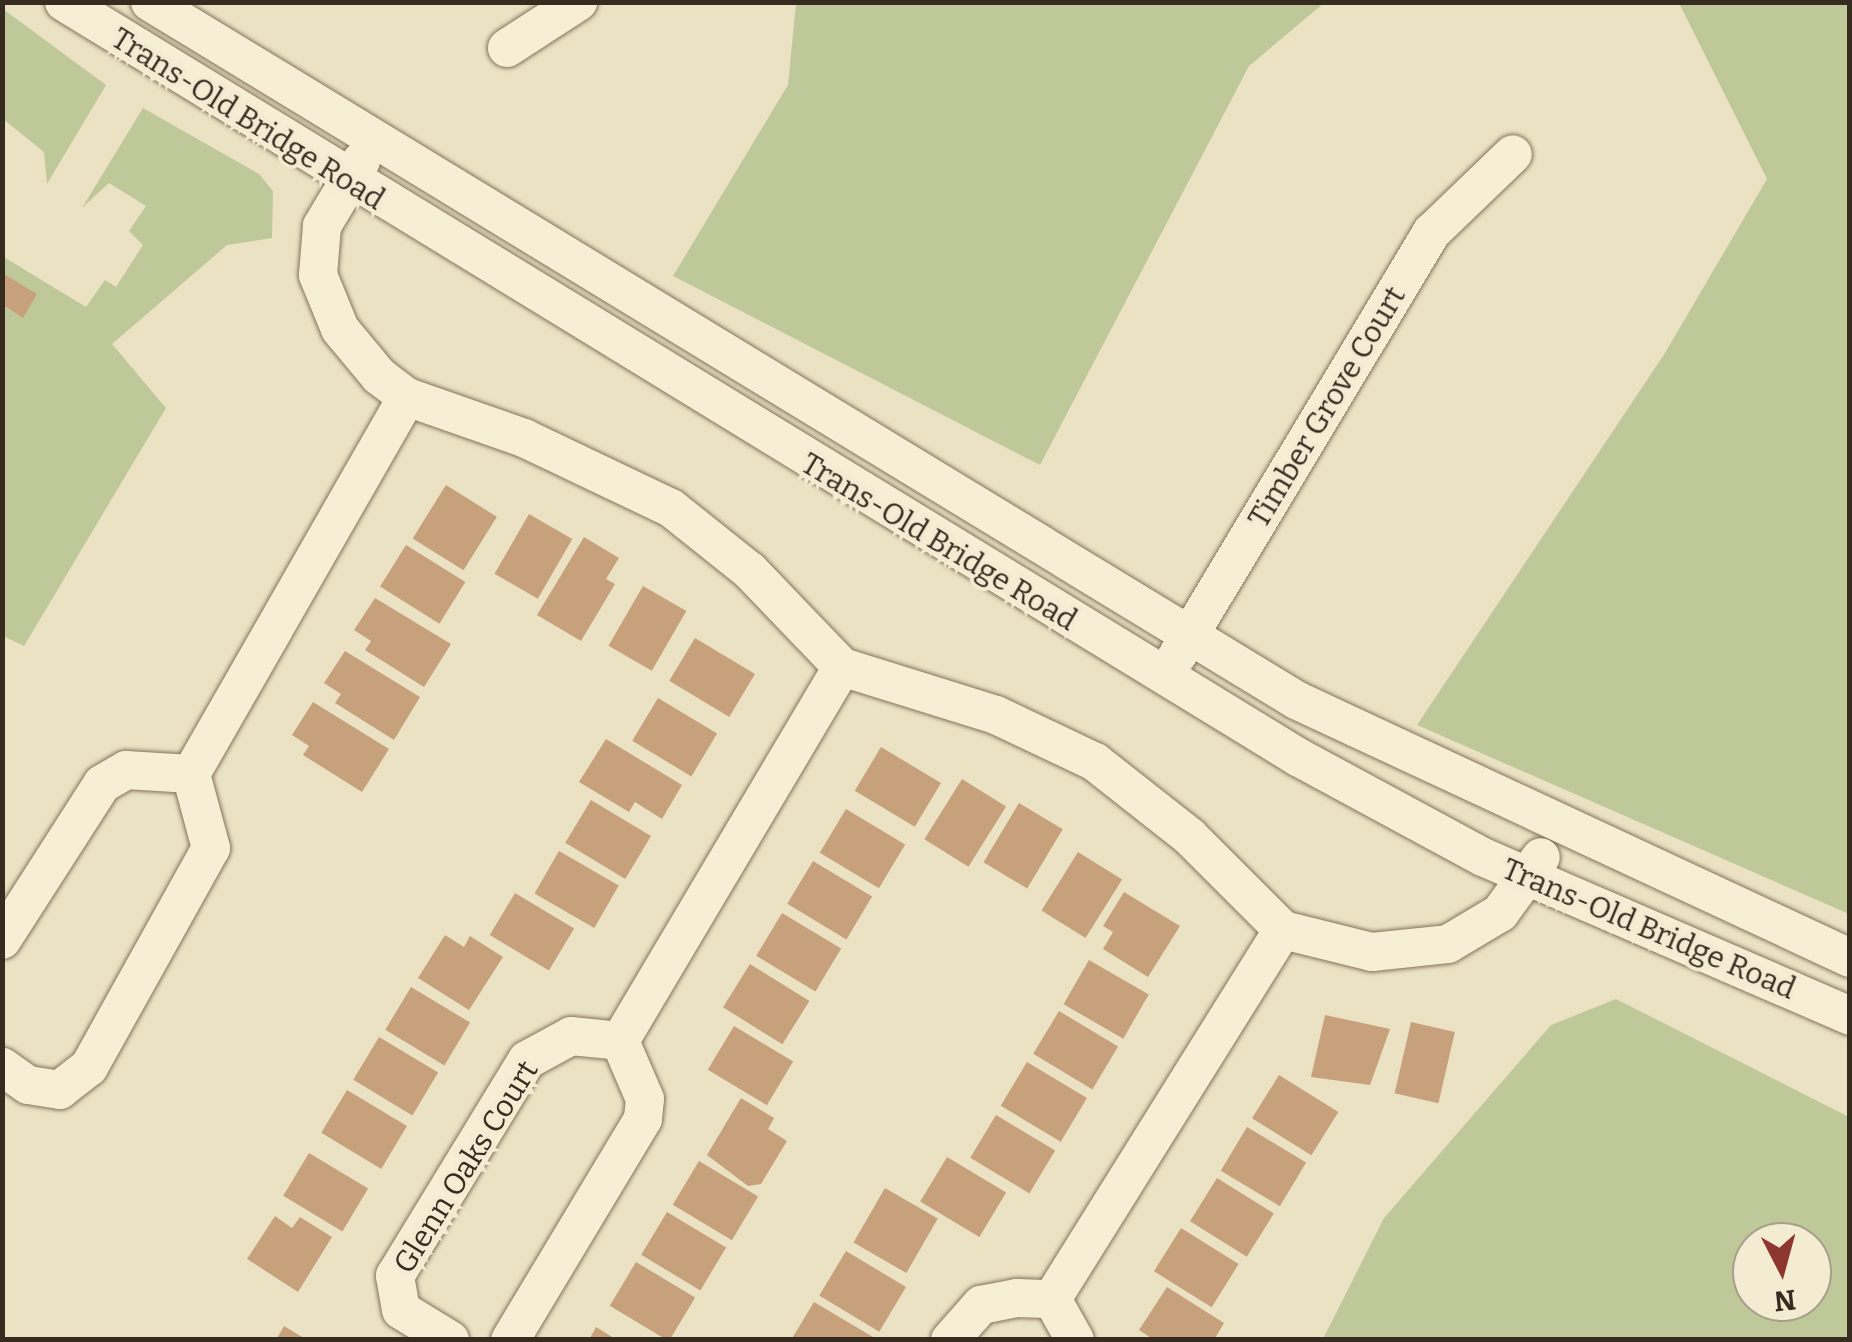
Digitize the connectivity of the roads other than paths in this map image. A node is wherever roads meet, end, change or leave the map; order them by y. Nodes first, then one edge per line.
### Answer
1 (64, 2) edge
2 (578, 2) edge
3 (167, 7) edge
4 (507, 48) dead end
5 (146, 56) junction
6 (373, 140) junction
7 (1513, 154) dead end
8 (348, 183) junction
9 (407, 397) junction
10 (1190, 637) junction
11 (842, 667) junction
12 (1162, 676) junction
13 (190, 774) junction
14 (1556, 828) junction
15 (1530, 878) junction
16 (1283, 930) junction
17 (2, 940) edge
18 (1850, 958) edge
19 (1850, 1016) edge
20 (620, 1042) junction
21 (2, 1068) edge
22 (1052, 1299) junction
23 (450, 1340) edge
24 (510, 1340) edge
25 (950, 1340) edge
26 (1075, 1340) edge

1 - 5 street, Trans-Old Bridge Road
2 - 4 street
3 - 5 street
3 - 6 street, Trans-Old Bridge Road
5 - 8 street, Trans-Old Bridge Road
6 - 8 street
6 - 10 street, Trans-Old Bridge Road
7 - 10 street, Timber Grove Court
8 - 9 street
8 - 12 street, Trans-Old Bridge Road
9 - 11 street
9 - 13 street
10 - 12 street, Timber Grove Court
10 - 14 street, Trans-Old Bridge Road
11 - 16 street
11 - 20 street
12 - 15 street, Trans-Old Bridge Road
13 - 17 street
13 - 21 street
14 - 15 street
14 - 18 street, Trans-Old Bridge Road
15 - 16 street
15 - 19 street, Trans-Old Bridge Road
16 - 22 street
20 - 23 street, Glenn Oaks Court
20 - 24 street
22 - 25 street
22 - 26 street

